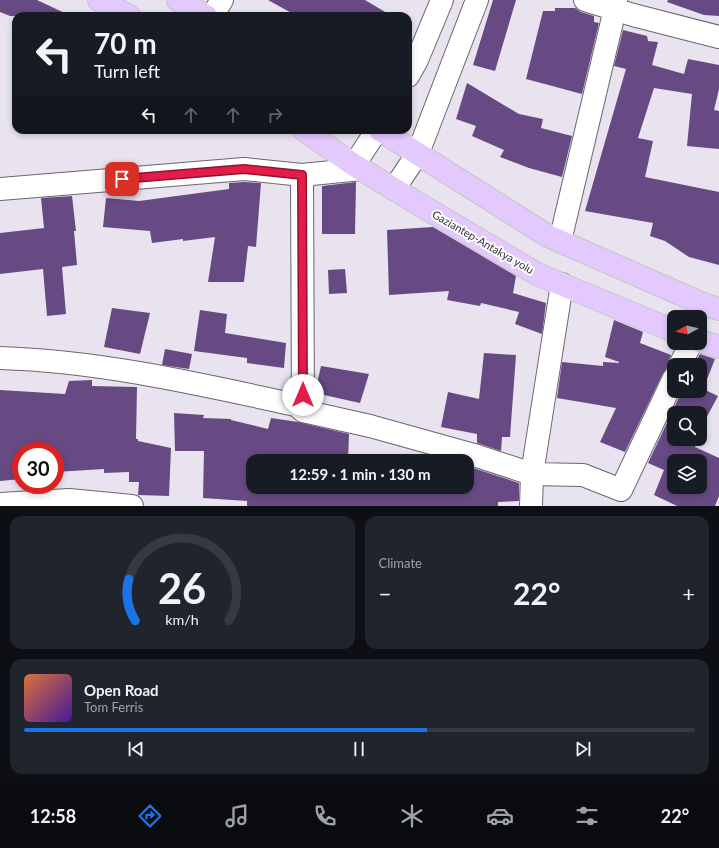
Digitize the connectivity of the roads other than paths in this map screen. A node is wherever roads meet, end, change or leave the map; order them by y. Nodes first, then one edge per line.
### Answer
1 (100, 0) edge
2 (178, 0) edge
3 (222, 0) edge
4 (442, 0) edge
5 (477, 0) edge
6 (585, 0) edge
7 (616, 5) edge
8 (122, 12) edge
9 (199, 12) edge
10 (214, 12) edge
11 (719, 37) edge
12 (412, 69) edge
13 (310, 134) edge
14 (376, 134) edge
15 (385, 134) edge
16 (418, 153) junction
17 (358, 167) junction
18 (302, 175) junction
19 (0, 189) edge
20 (394, 189) junction
21 (560, 241) junction
22 (562, 284) junction
23 (719, 309) edge
24 (667, 328) edge
25 (707, 343) edge
26 (719, 347) edge
27 (0, 358) edge
28 (667, 393) edge
29 (303, 411) junction
30 (532, 474) junction
31 (0, 504) edge
32 (132, 506) edge
33 (531, 506) edge

1 - 8 main road
2 - 9 main road
3 - 10 street
4 - 12 street
5 - 16 street
6 - 7 street
7 - 11 street
7 - 21 street
13 - 17 main road, Gaziantep-Antakya yolu
14 - 17 street
15 - 16 main road
16 - 20 street
16 - 21 main road
17 - 18 street
17 - 20 main road, Gaziantep-Antakya yolu
18 - 19 street
18 - 29 street
20 - 22 main road, Gaziantep-Antakya yolu
21 - 23 main road
22 - 24 main road, Gaziantep-Antakya yolu
22 - 30 street
25 - 26 main road
27 - 29 street
28 - 30 street
29 - 30 street
30 - 33 street
31 - 32 street

